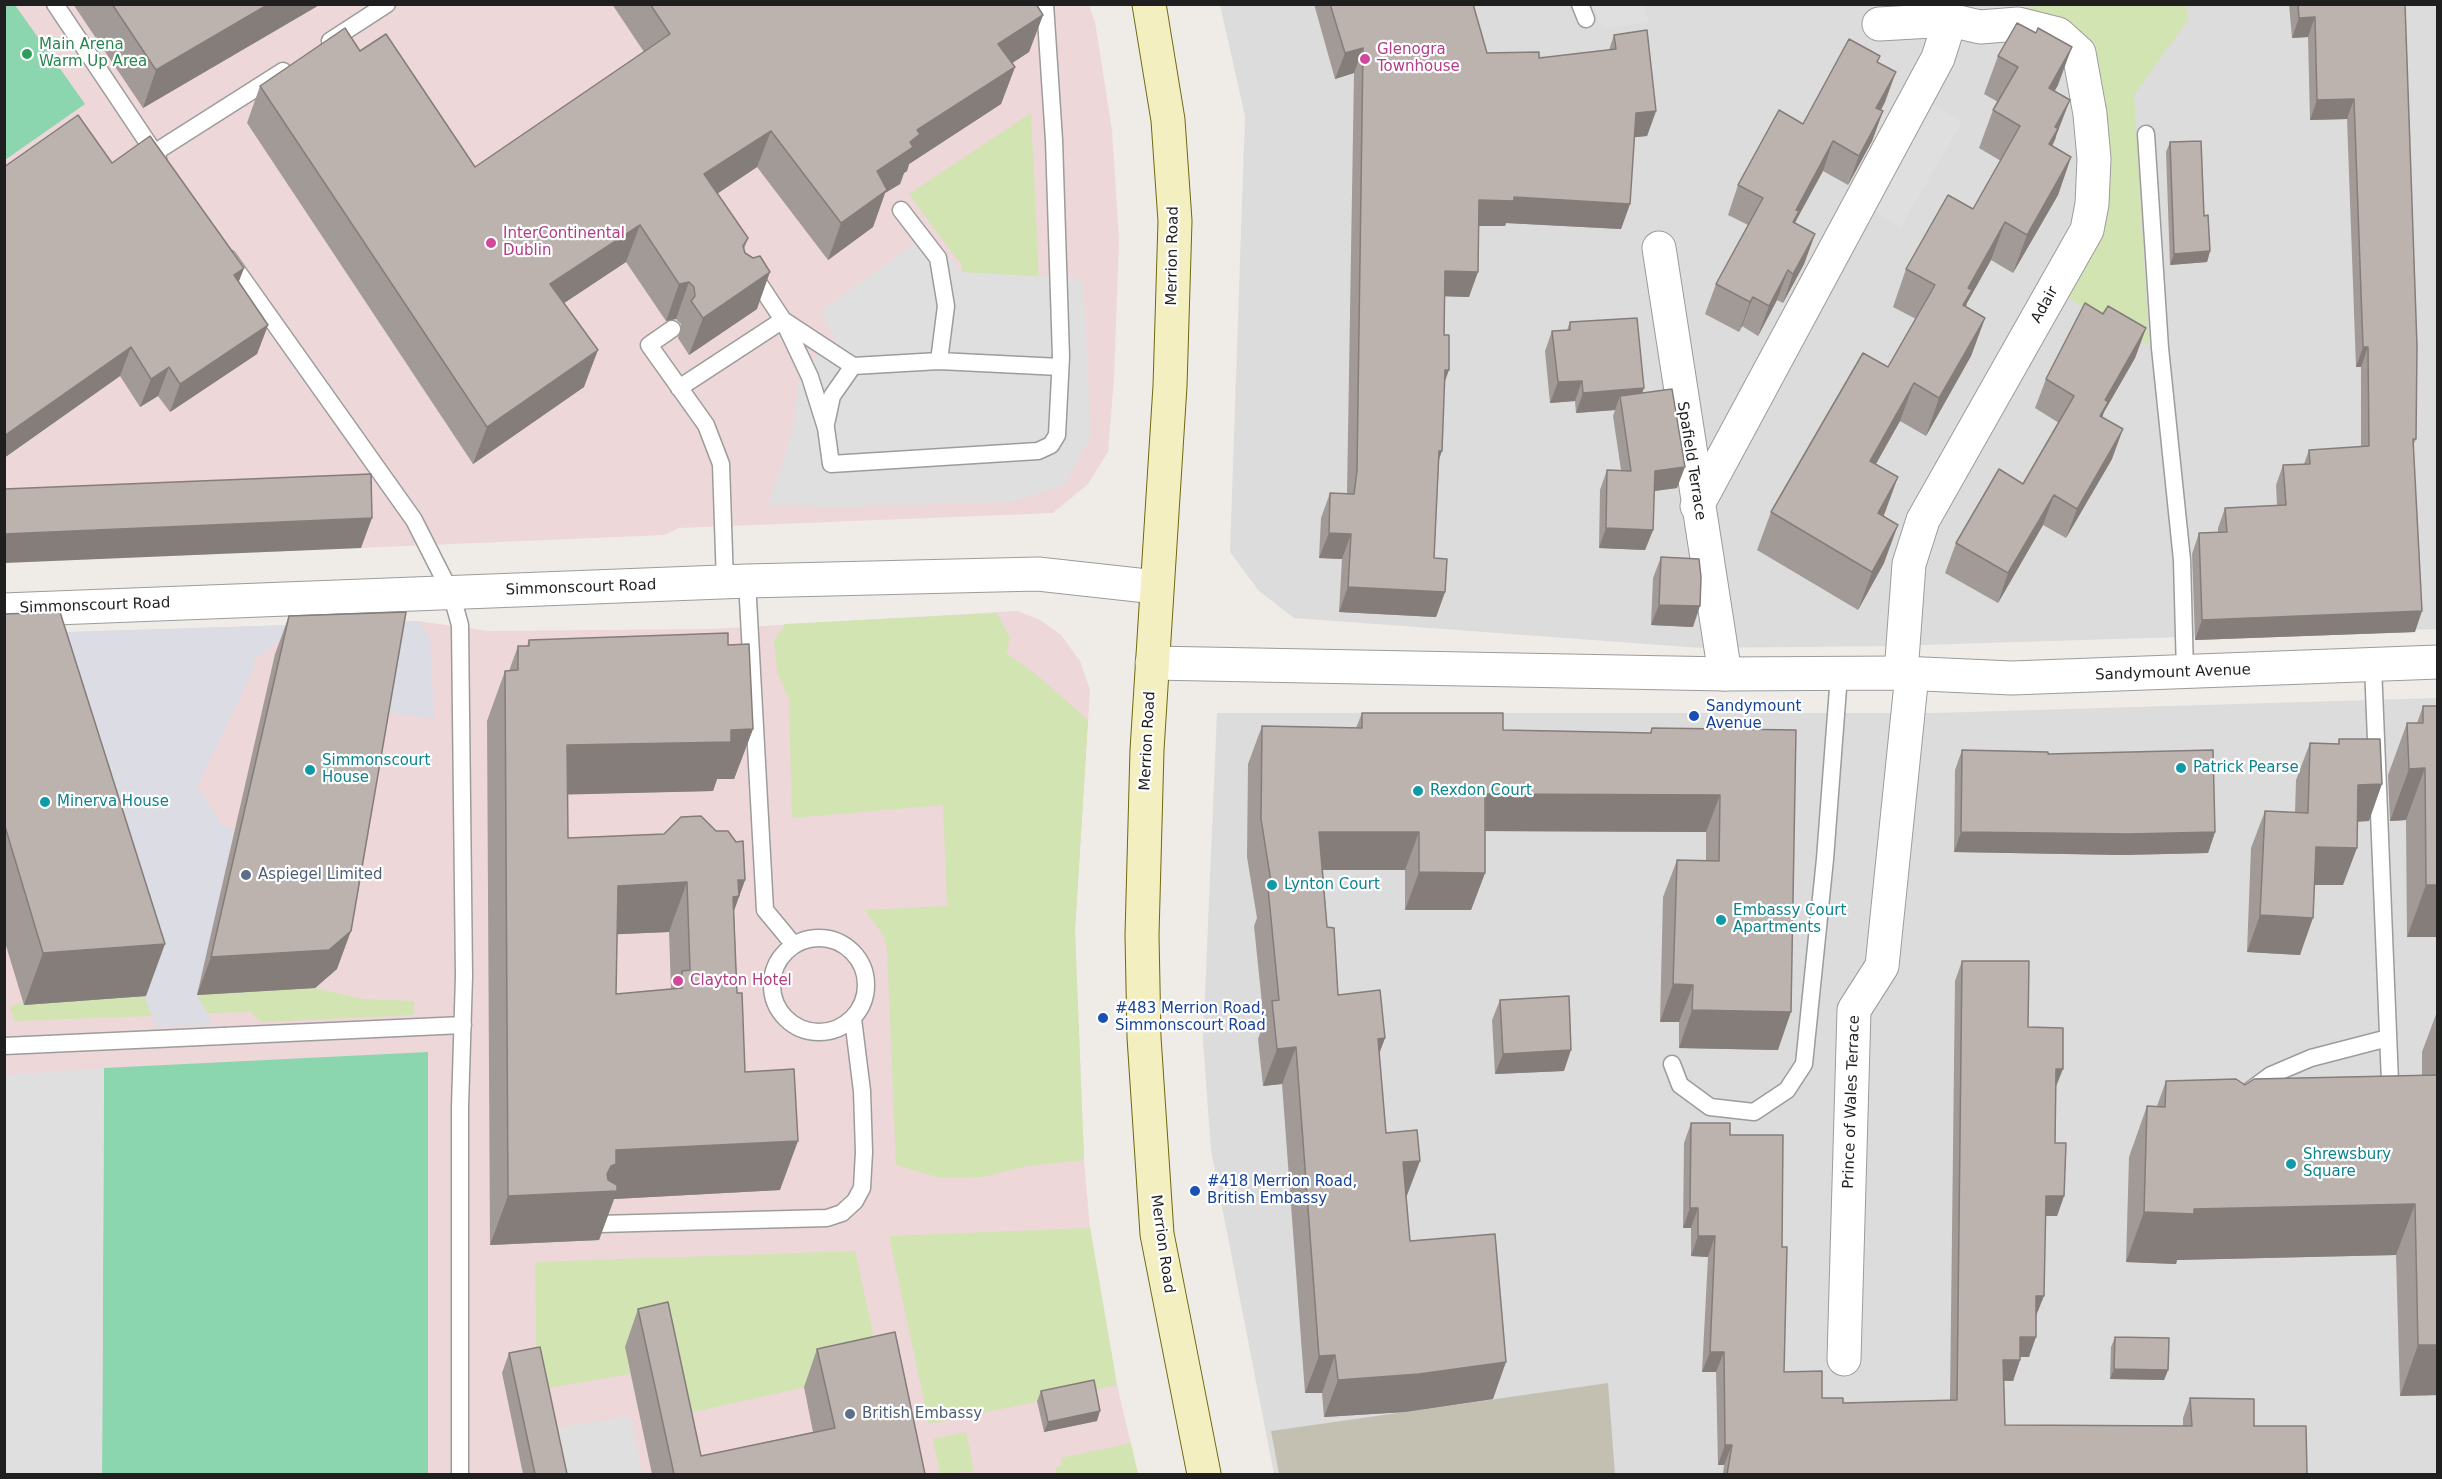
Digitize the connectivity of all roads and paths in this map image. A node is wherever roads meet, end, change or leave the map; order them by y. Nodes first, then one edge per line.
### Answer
1 (55, 4) edge
2 (387, 4) edge
3 (1045, 4) edge
4 (1149, 4) edge
5 (1950, 20) junction
6 (1880, 24) dead end
7 (316, 50) edge
8 (296, 63) edge
9 (2146, 134) dead end
10 (154, 153) junction
11 (168, 172) edge
12 (901, 210) dead end
13 (216, 240) edge
14 (1659, 248) dead end
15 (741, 284) edge
16 (783, 320) junction
17 (672, 329) dead end
18 (939, 361) junction
19 (853, 366) junction
20 (1060, 367) junction
21 (679, 388) junction
22 (826, 428) junction
23 (1697, 506) junction
24 (736, 582) junction
25 (1156, 587) junction
26 (451, 593) junction
27 (4, 610) edge
28 (2438, 662) edge
29 (1152, 663) junction
30 (2373, 666) junction
31 (2185, 673) junction
32 (1725, 674) junction
33 (1907, 674) junction
34 (1839, 675) junction
35 (794, 945) junction
36 (853, 1019) junction
37 (463, 1025) junction
38 (2388, 1038) junction
39 (4, 1046) edge
40 (1672, 1064) dead end
41 (2390, 1082) edge
42 (2237, 1100) edge
43 (599, 1224) edge
44 (1844, 1359) dead end
45 (460, 1474) edge
46 (1204, 1474) edge

1 - 10 lane
2 - 7 lane
3 - 20 lane
4 - 25 main road, Merrion Road
5 - 6 street, Adair
5 - 23 street
5 - 33 street, Adair
8 - 10 lane
9 - 31 lane
10 - 11 lane
12 - 18 lane
13 - 26 lane
14 - 23 street, Spafield Terrace
15 - 16 lane
16 - 19 lane
16 - 21 lane
16 - 22 lane
17 - 21 lane
18 - 19 lane
18 - 20 lane
19 - 22 lane
20 - 22 lane
21 - 24 lane
23 - 32 street, Spafield Terrace
24 - 25 street, Simmonscourt Road
24 - 26 street, Simmonscourt Road
24 - 35 lane
25 - 29 main road, Merrion Road
26 - 27 street, Simmonscourt Road
26 - 37 lane
28 - 30 street, Sandymount Avenue
29 - 32 street, Sandymount Avenue
29 - 46 main road, Merrion Road
30 - 31 street, Sandymount Avenue
30 - 38 lane
31 - 33 street, Sandymount Avenue
32 - 34 street, Sandymount Avenue
33 - 34 street, Sandymount Avenue
33 - 44 street, Prince of Wales Terrace
34 - 40 lane
35 - 36 lane
35 - 36 lane
36 - 43 lane
37 - 39 lane
37 - 45 lane
38 - 41 lane
38 - 42 lane

